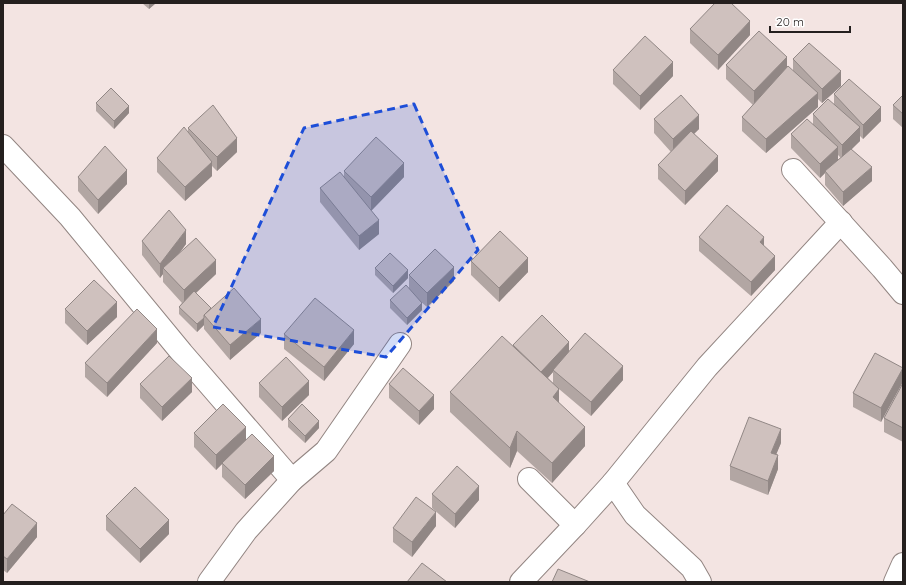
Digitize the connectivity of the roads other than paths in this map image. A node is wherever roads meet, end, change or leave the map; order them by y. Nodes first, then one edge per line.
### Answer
1 (3, 146) edge
2 (793, 170) dead end
3 (841, 222) junction
4 (903, 293) edge
5 (400, 344) dead end
6 (292, 480) junction
7 (530, 480) dead end
8 (613, 483) junction
9 (575, 525) junction
10 (903, 564) edge
11 (209, 582) edge
12 (521, 582) edge
13 (700, 582) edge
14 (895, 582) edge

1 - 6 street
2 - 3 street
3 - 4 street
3 - 8 street
5 - 6 street
6 - 11 street
7 - 9 street
8 - 9 street
8 - 13 street
9 - 12 street
10 - 14 street

